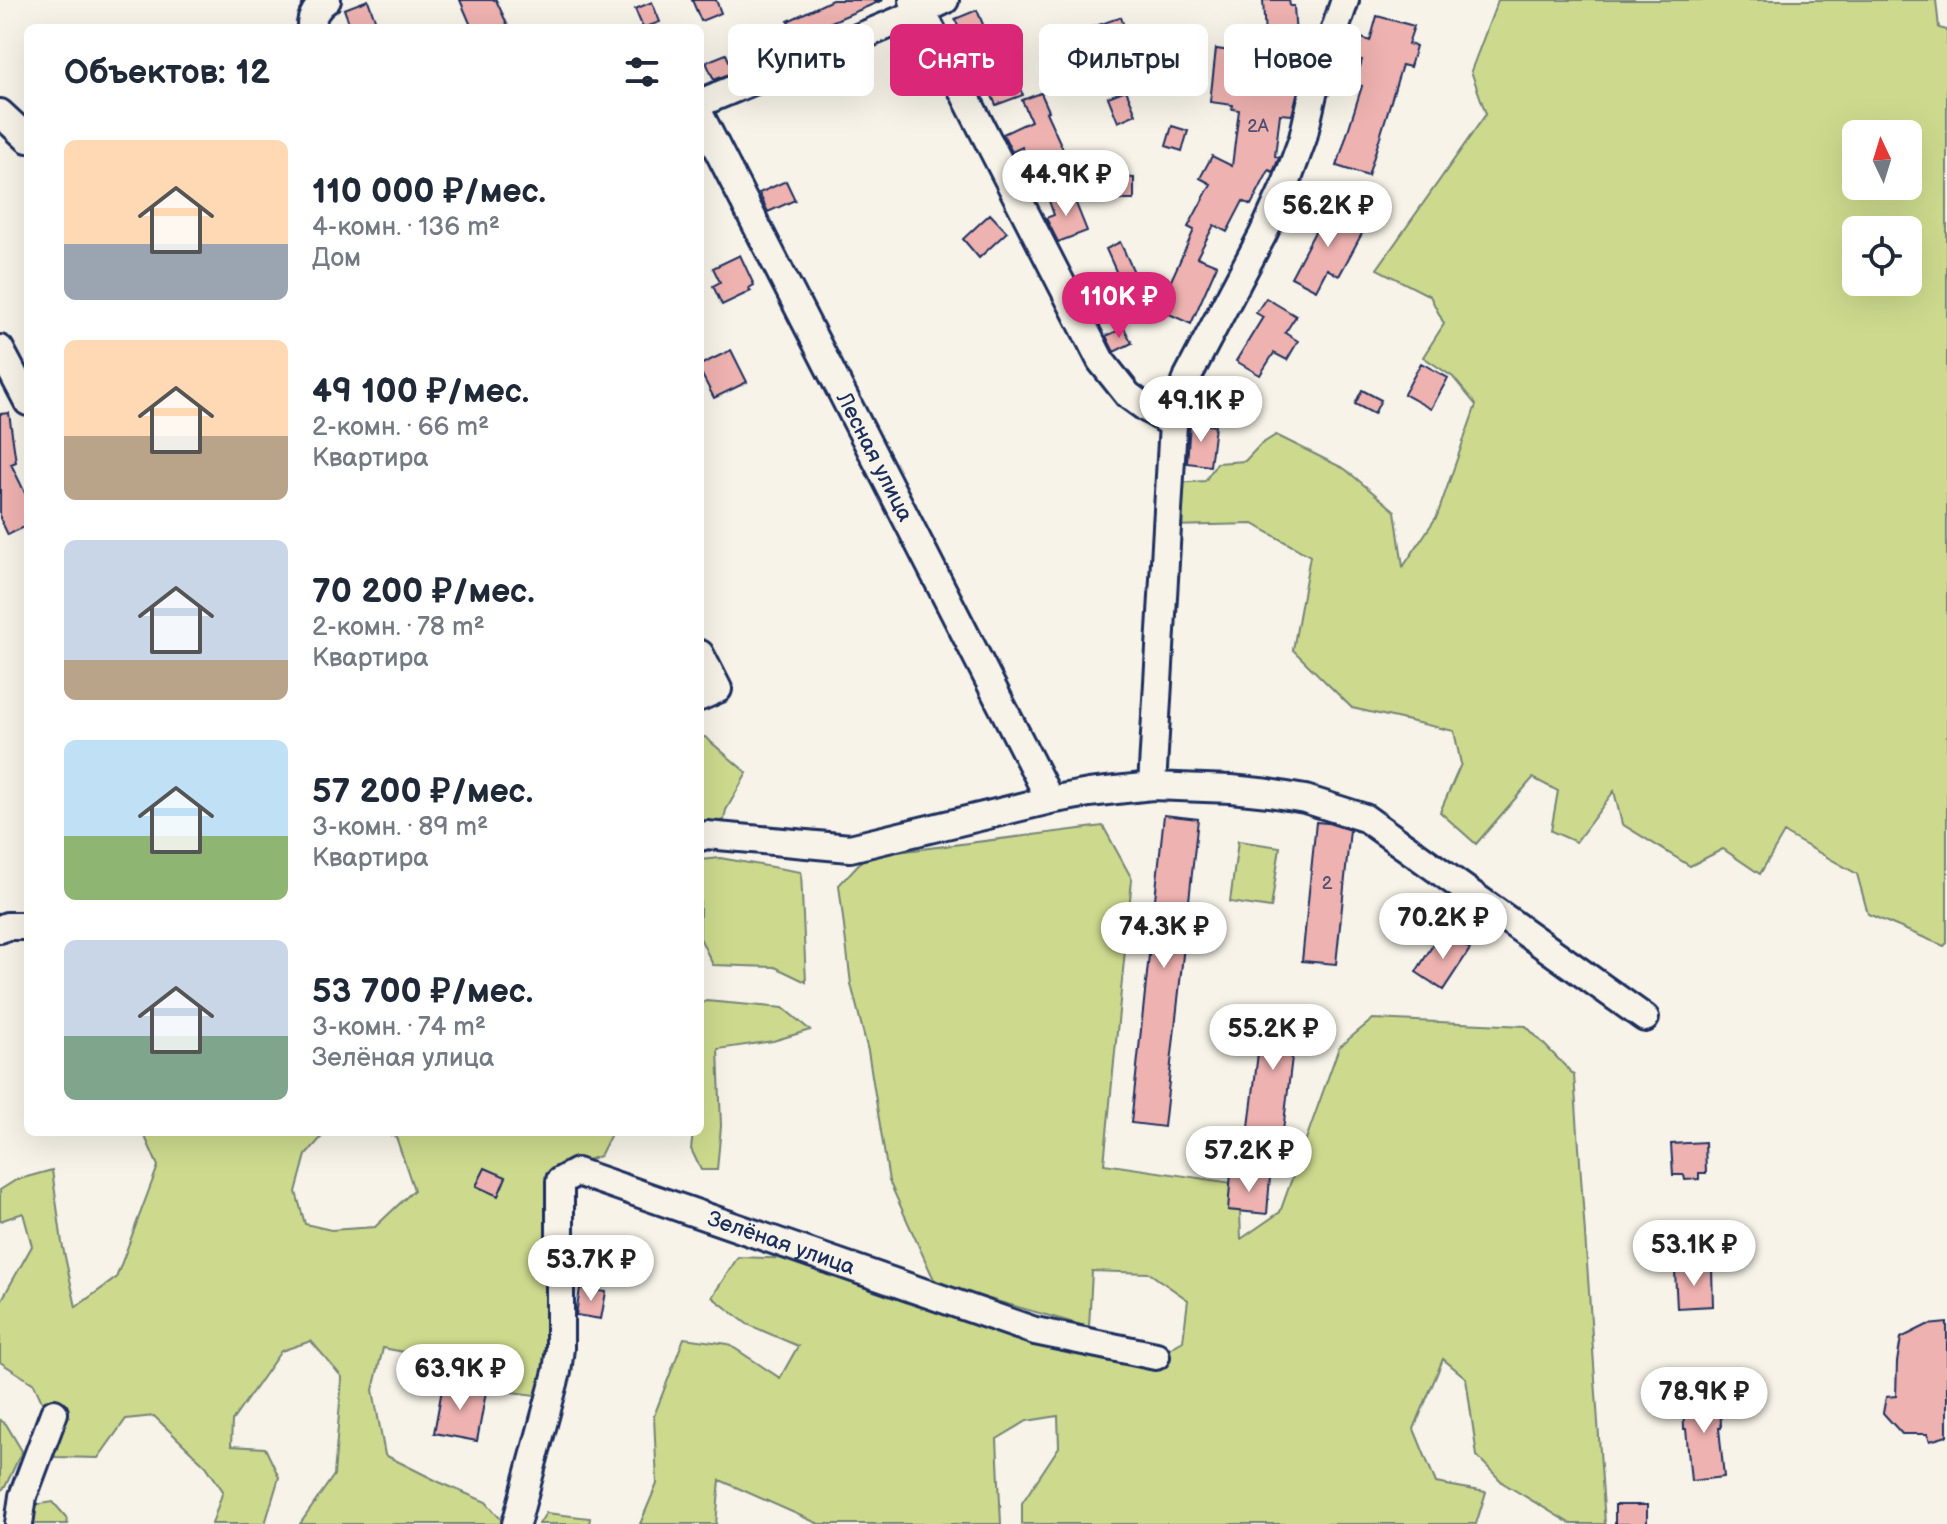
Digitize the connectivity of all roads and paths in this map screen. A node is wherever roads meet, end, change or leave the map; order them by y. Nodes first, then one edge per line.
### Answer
1 (327, 0) edge
2 (945, 0) edge
3 (1345, 0) edge
4 (916, 6) edge
5 (311, 24) edge
6 (704, 101) edge
7 (0, 113) edge
8 (704, 123) edge
9 (24, 135) edge
10 (0, 349) edge
11 (24, 394) edge
12 (1173, 424) junction
13 (704, 662) edge
14 (704, 695) edge
15 (1152, 786) junction
16 (1050, 800) junction
17 (704, 836) edge
18 (24, 926) edge
19 (0, 929) edge
20 (1645, 1018) dead end
21 (1156, 1356) dead end
22 (54, 1413) dead end
23 (19, 1524) edge
24 (516, 1524) edge

1 - 5 street
2 - 4 street
3 - 12 street
4 - 6 street
4 - 12 street
7 - 9 street
8 - 16 street, Лесная улица
10 - 11 street
12 - 15 street
13 - 14 street
15 - 16 street
15 - 20 street
16 - 17 street
18 - 19 street
21 - 24 street, Зелёная улица
22 - 23 street

